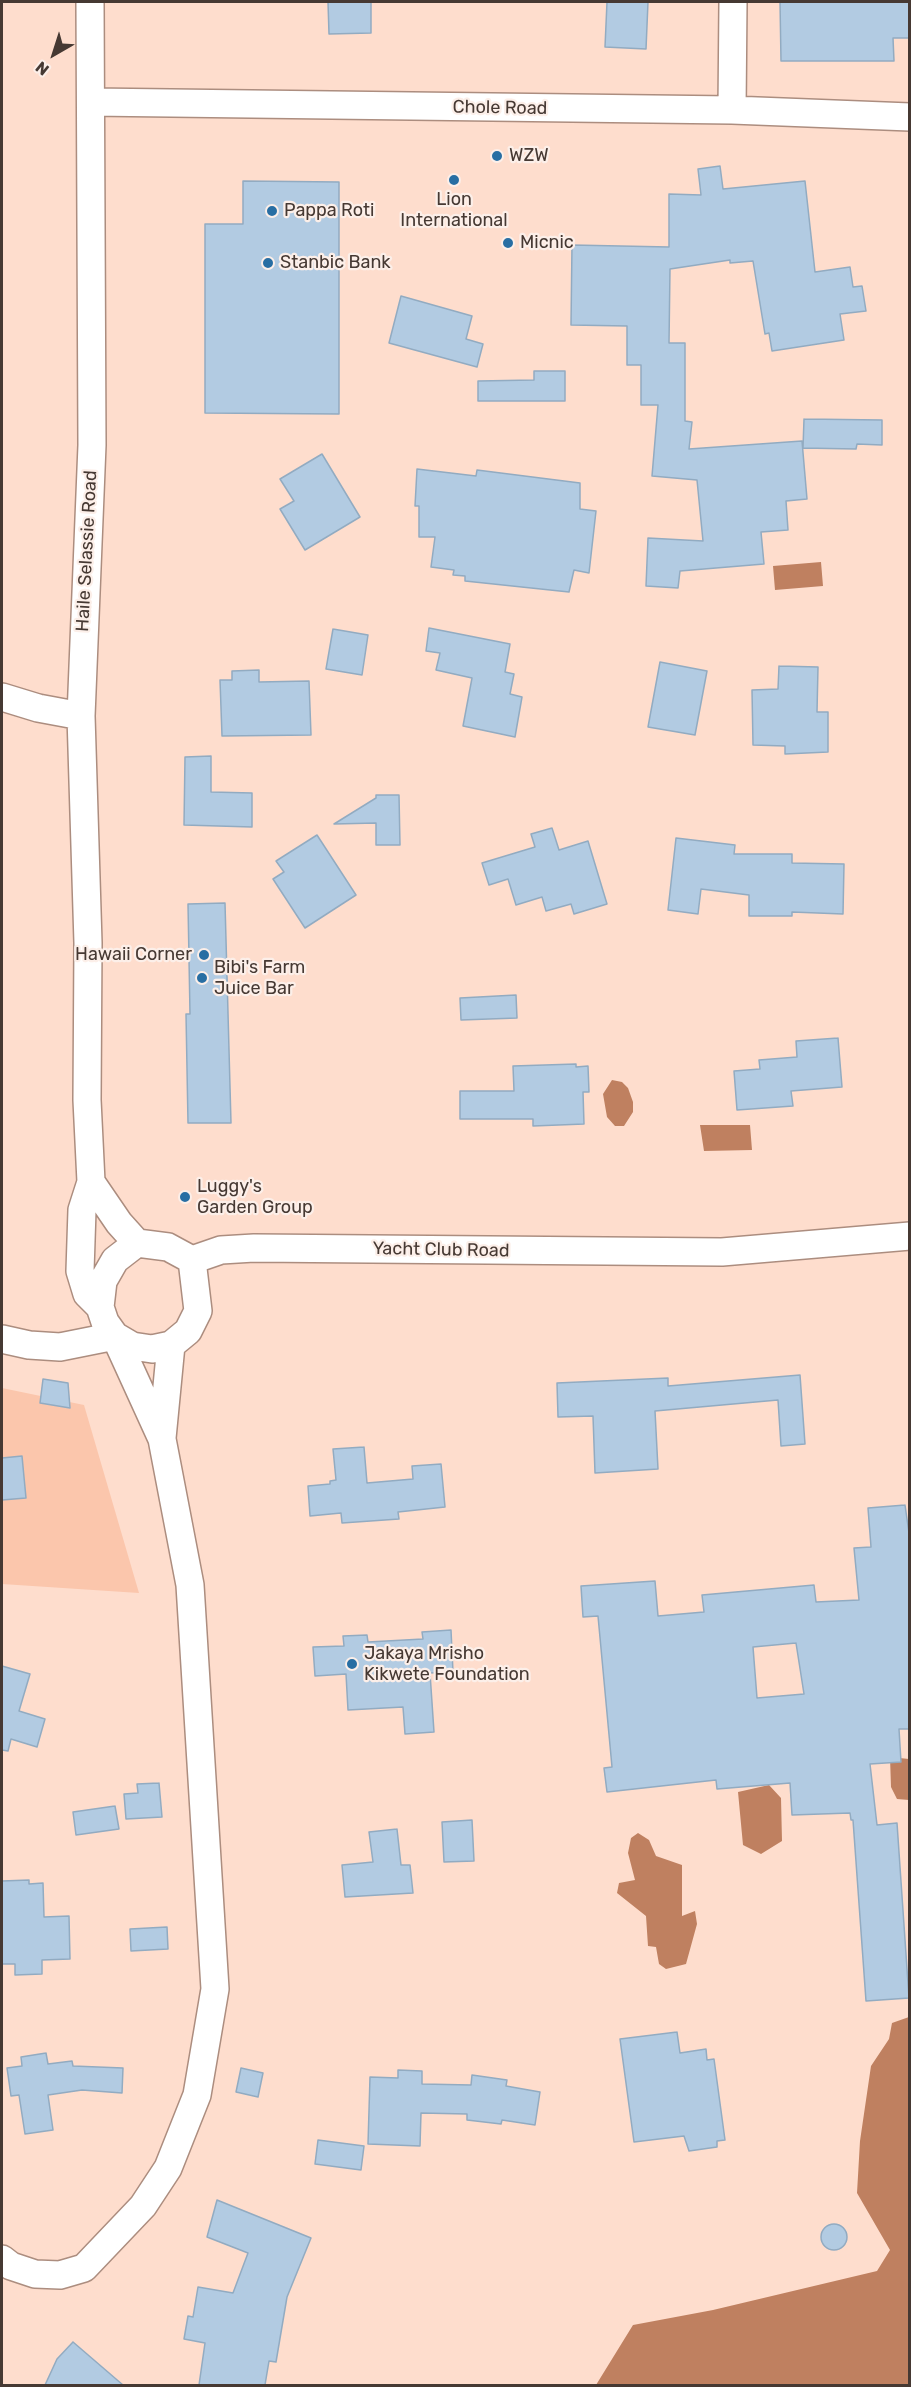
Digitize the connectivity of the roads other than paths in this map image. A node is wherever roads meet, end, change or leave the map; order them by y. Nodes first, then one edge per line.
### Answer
1 (90, 2) edge
2 (733, 2) edge
3 (91, 102) junction
4 (732, 111) junction
5 (909, 117) edge
6 (2, 697) edge
7 (81, 716) junction
8 (91, 1182) junction
9 (909, 1236) edge
10 (137, 1243) junction
11 (254, 1248) junction
12 (192, 1260) junction
13 (100, 1307) junction
14 (198, 1311) junction
15 (115, 1336) junction
16 (2, 1339) edge
17 (171, 1345) junction
18 (162, 1439) junction
19 (2, 2259) edge

1 - 3 street, Haile Selassie Road
2 - 4 street
3 - 4 street, Chole Road
3 - 7 street, Haile Selassie Road
4 - 5 street, Chole Road
6 - 7 street
7 - 8 street, Haile Selassie Road
8 - 10 street
8 - 13 street
9 - 11 street, Yacht Club Road
10 - 12 street
10 - 13 street
11 - 12 street, Yacht Club Road
11 - 14 street
12 - 14 street
13 - 15 street
14 - 17 street
15 - 16 street
15 - 17 street
15 - 18 street
17 - 18 street
18 - 19 street

